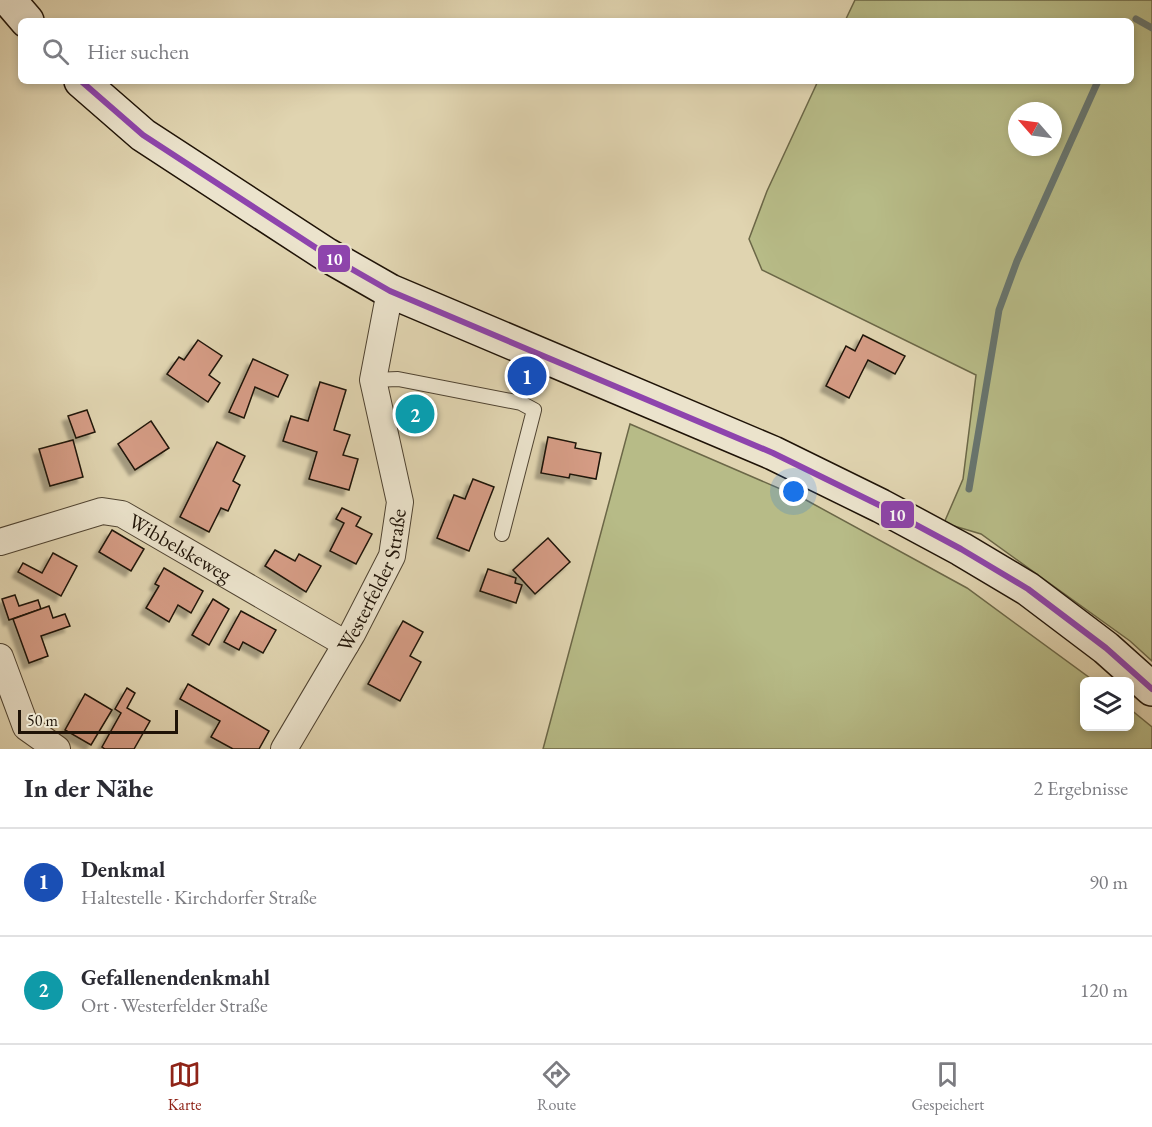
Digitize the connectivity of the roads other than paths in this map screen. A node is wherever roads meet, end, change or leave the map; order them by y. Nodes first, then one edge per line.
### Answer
1 (9, 0) edge
2 (24, 18) edge
3 (84, 84) edge
4 (390, 291) junction
5 (373, 380) junction
6 (502, 534) dead end
7 (0, 542) edge
8 (346, 644) junction
9 (0, 657) edge
10 (1152, 688) edge
11 (57, 749) edge
12 (284, 749) edge

1 - 2 street
3 - 4 street
4 - 5 street, Westerfelder Straße
4 - 10 street
5 - 6 lane
5 - 8 street, Westerfelder Straße
7 - 8 street, Wibbelskeweg
8 - 12 street, Westerfelder Straße
9 - 11 street

